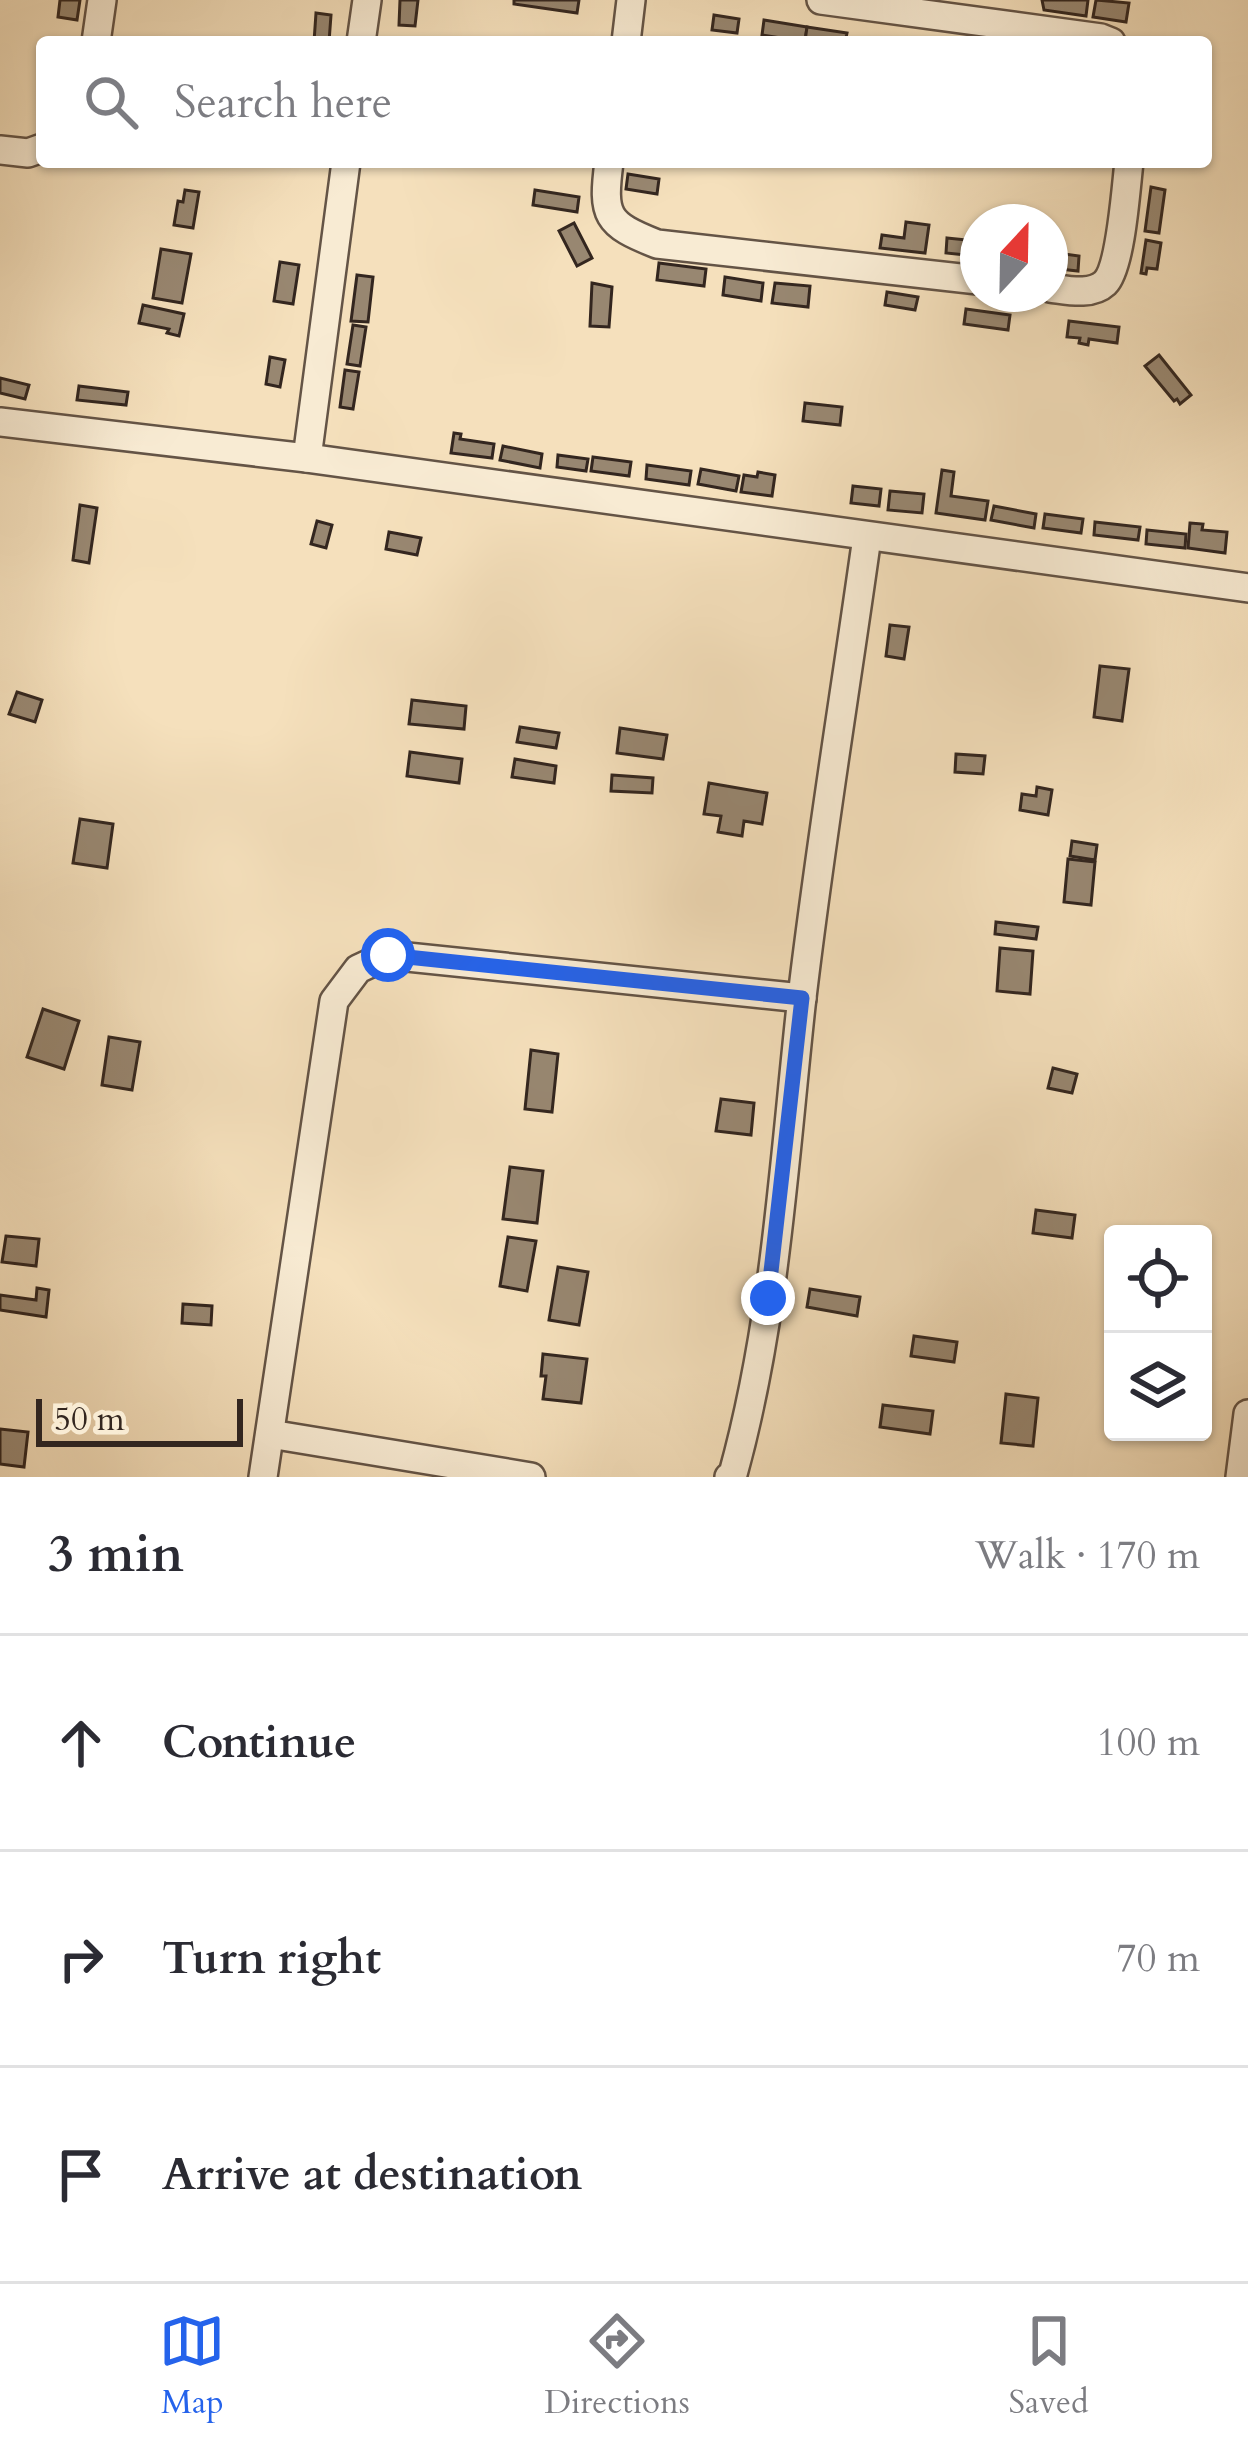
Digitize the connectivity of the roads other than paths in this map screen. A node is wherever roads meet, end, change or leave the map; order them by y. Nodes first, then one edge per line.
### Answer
1 (102, 0) edge
2 (367, 0) edge
3 (632, 0) edge
4 (821, 0) edge
5 (97, 36) edge
6 (363, 36) edge
7 (627, 36) edge
8 (1086, 36) edge
9 (0, 150) edge
10 (36, 150) edge
11 (345, 168) edge
12 (608, 168) edge
13 (1128, 168) edge
14 (960, 278) edge
15 (1068, 290) edge
16 (0, 422) edge
17 (308, 458) junction
18 (867, 537) junction
19 (1248, 588) edge
20 (802, 998) junction
21 (1248, 1414) edge
22 (270, 1434) junction
23 (263, 1477) edge
24 (531, 1477) edge
25 (729, 1477) edge
26 (1240, 1477) edge

1 - 5 street
2 - 6 street
3 - 7 street
4 - 8 street
9 - 10 street
11 - 17 street
12 - 14 street
13 - 15 street
16 - 17 street
17 - 18 street
18 - 19 street
18 - 20 street
20 - 22 street
20 - 25 street
21 - 26 street
22 - 23 street
22 - 24 street

